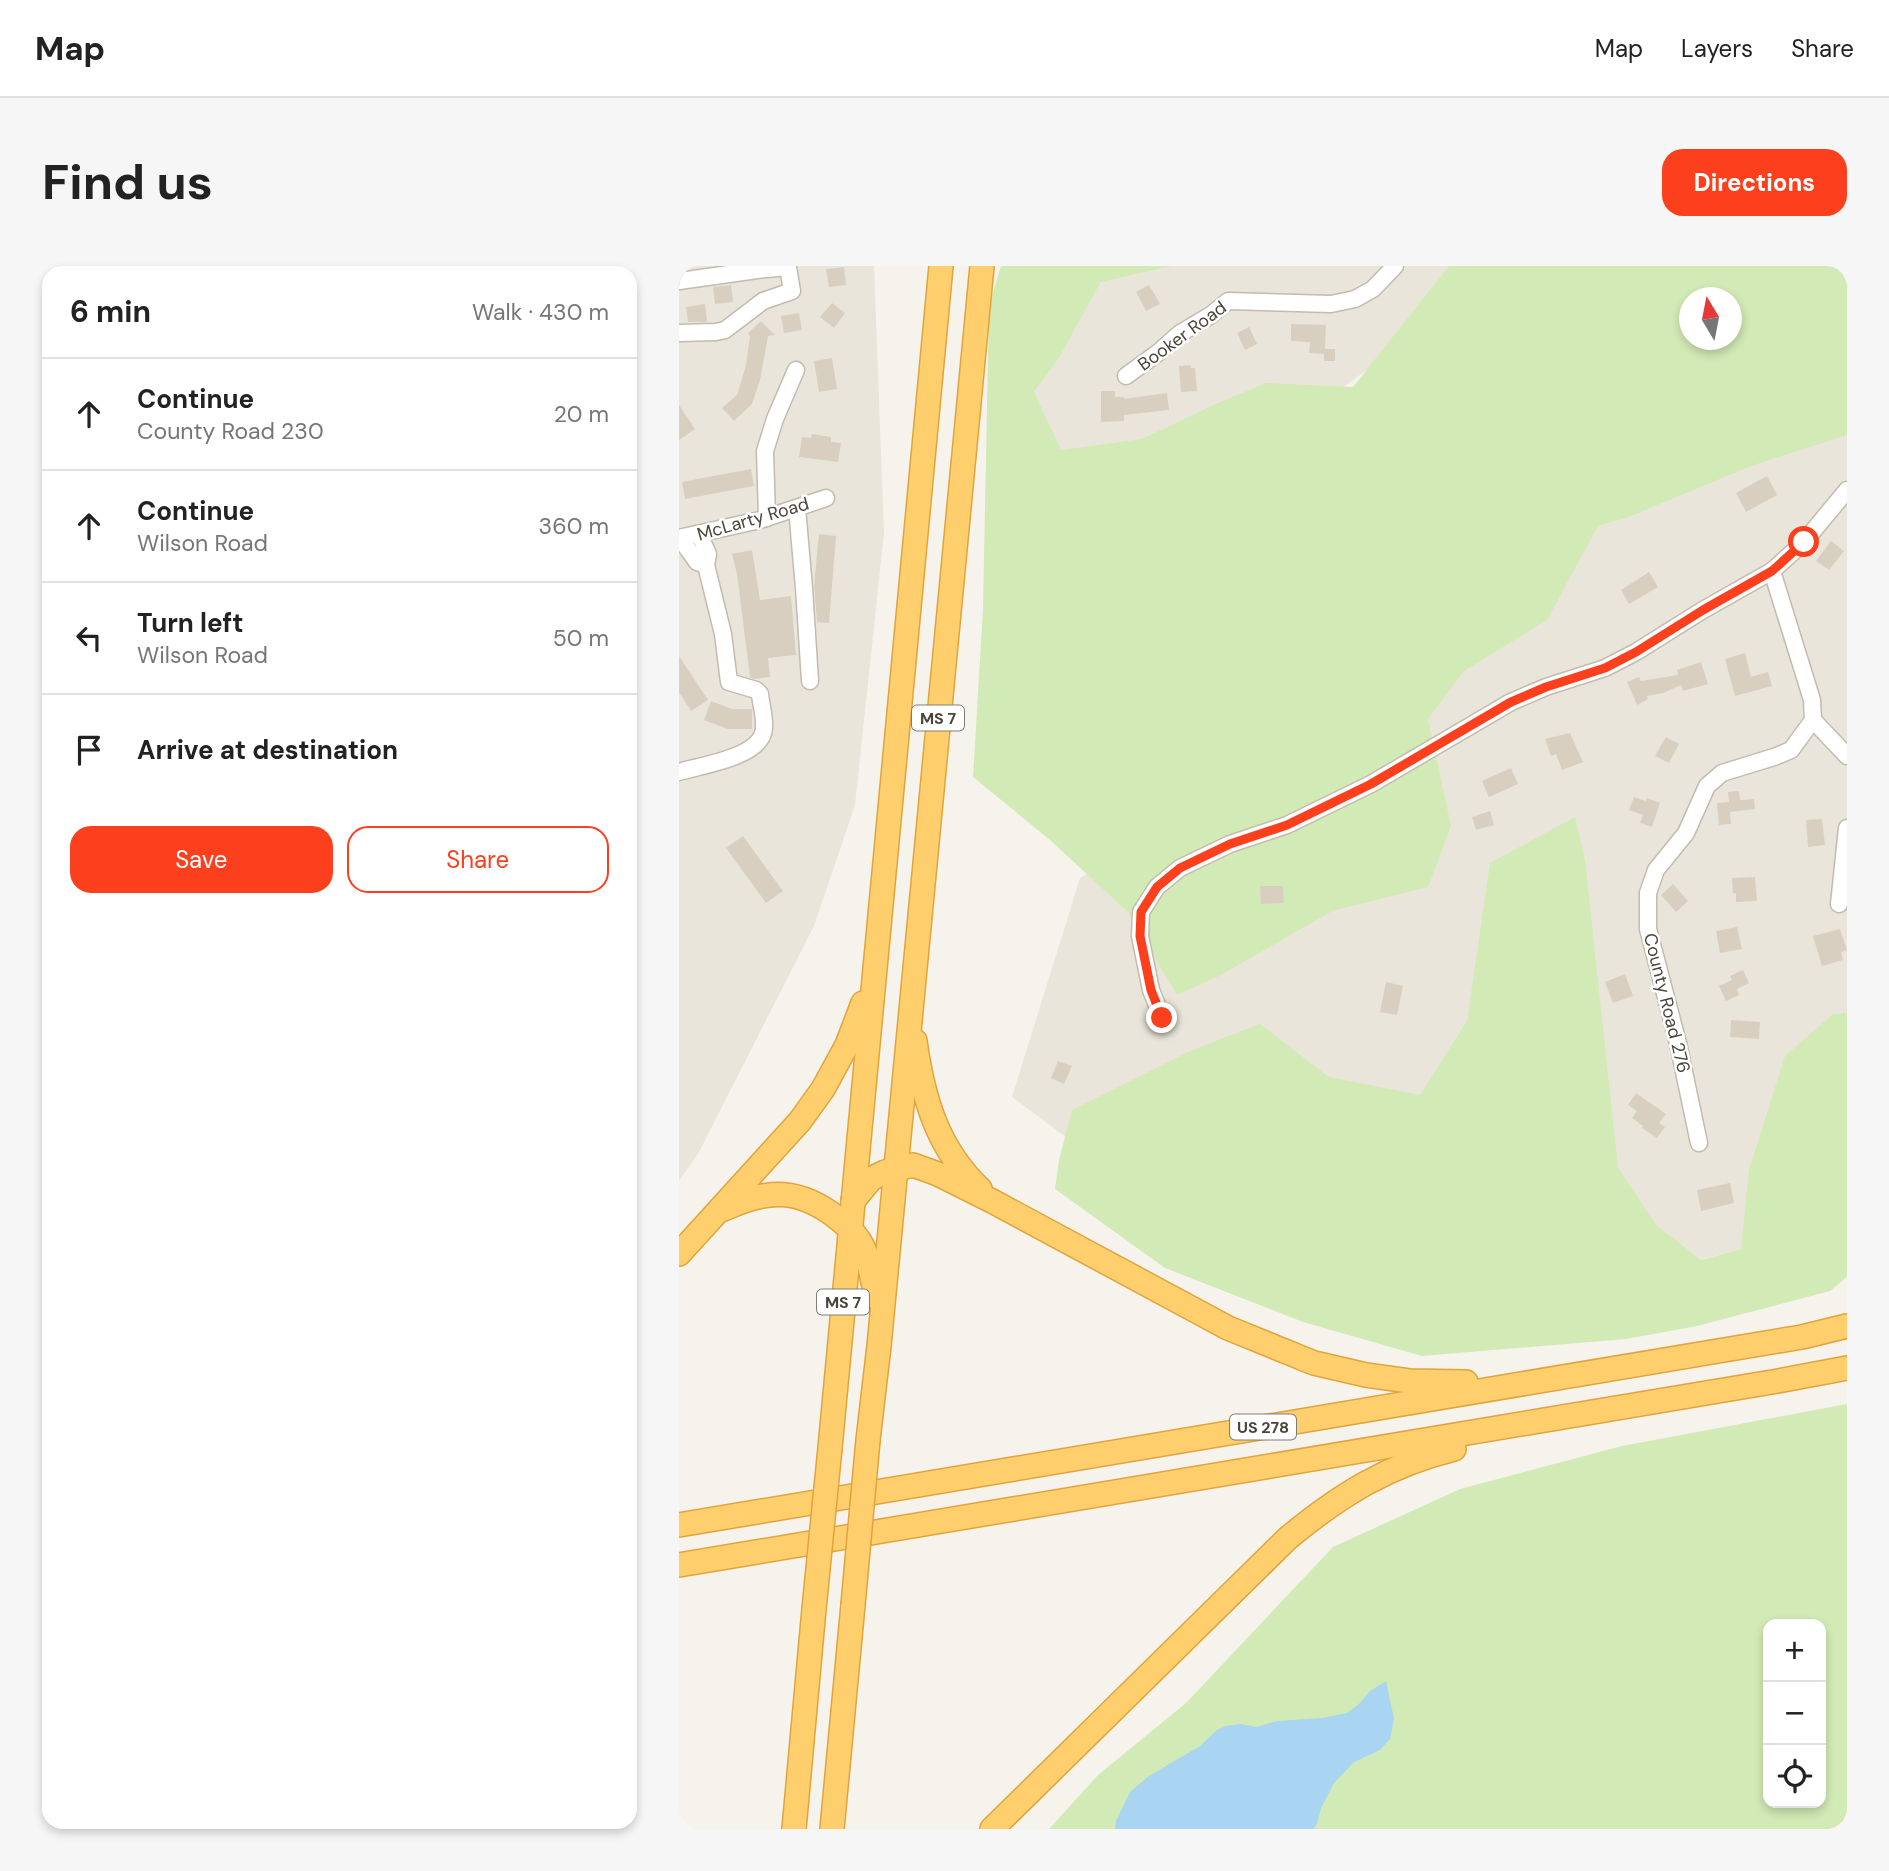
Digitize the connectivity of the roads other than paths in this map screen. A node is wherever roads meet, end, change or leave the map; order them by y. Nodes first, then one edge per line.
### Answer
1 (941, 266) edge
2 (1395, 266) edge
3 (982, 267) edge
4 (679, 281) edge
5 (679, 332) edge
6 (796, 370) dead end
7 (1126, 376) dead end
8 (1847, 490) edge
9 (826, 498) dead end
10 (797, 508) junction
11 (767, 518) junction
12 (699, 534) junction
13 (679, 538) edge
14 (706, 565) junction
15 (1772, 571) junction
16 (810, 681) dead end
17 (1813, 720) junction
18 (1847, 756) edge
19 (679, 772) edge
20 (1847, 828) edge
21 (1839, 904) dead end
22 (878, 924) junction
23 (910, 1007) junction
24 (1162, 1018) dead end
25 (1699, 1143) dead end
26 (895, 1169) junction
27 (853, 1201) junction
28 (992, 1201) junction
29 (716, 1213) junction
30 (850, 1228) junction
31 (679, 1254) edge
32 (1847, 1326) edge
33 (879, 1346) junction
34 (1847, 1368) edge
35 (1556, 1378) junction
36 (1569, 1416) junction
37 (679, 1525) edge
38 (679, 1565) edge
39 (835, 1802) junction
40 (795, 1826) edge
41 (818, 1829) edge
42 (832, 1829) edge
43 (992, 1829) edge

1 - 22 highway, MS 7
2 - 7 street, Booker Road
3 - 23 highway, MS 7
4 - 5 street
6 - 11 street
8 - 15 street
9 - 10 street, McLarty Road
10 - 11 street, McLarty Road
10 - 16 street
11 - 12 street, McLarty Road
12 - 13 street, McLarty Road
12 - 14 street
13 - 14 street
14 - 19 street
15 - 17 street
15 - 24 street
17 - 18 street
17 - 25 street, County Road 276
20 - 21 street
22 - 27 highway, MS 7
22 - 29 highway
23 - 26 highway, MS 7
23 - 28 highway
26 - 27 highway
26 - 28 highway
26 - 33 highway, MS 7
27 - 30 highway, MS 7
28 - 35 highway
29 - 30 highway
29 - 31 highway
30 - 33 highway
30 - 40 highway, MS 7, bridge
32 - 35 highway, US 278
33 - 39 highway, MS 7, bridge
34 - 36 highway, US 278
35 - 37 highway, US 278
36 - 38 highway, US 278
36 - 43 highway
39 - 41 highway
39 - 42 highway, MS 7

